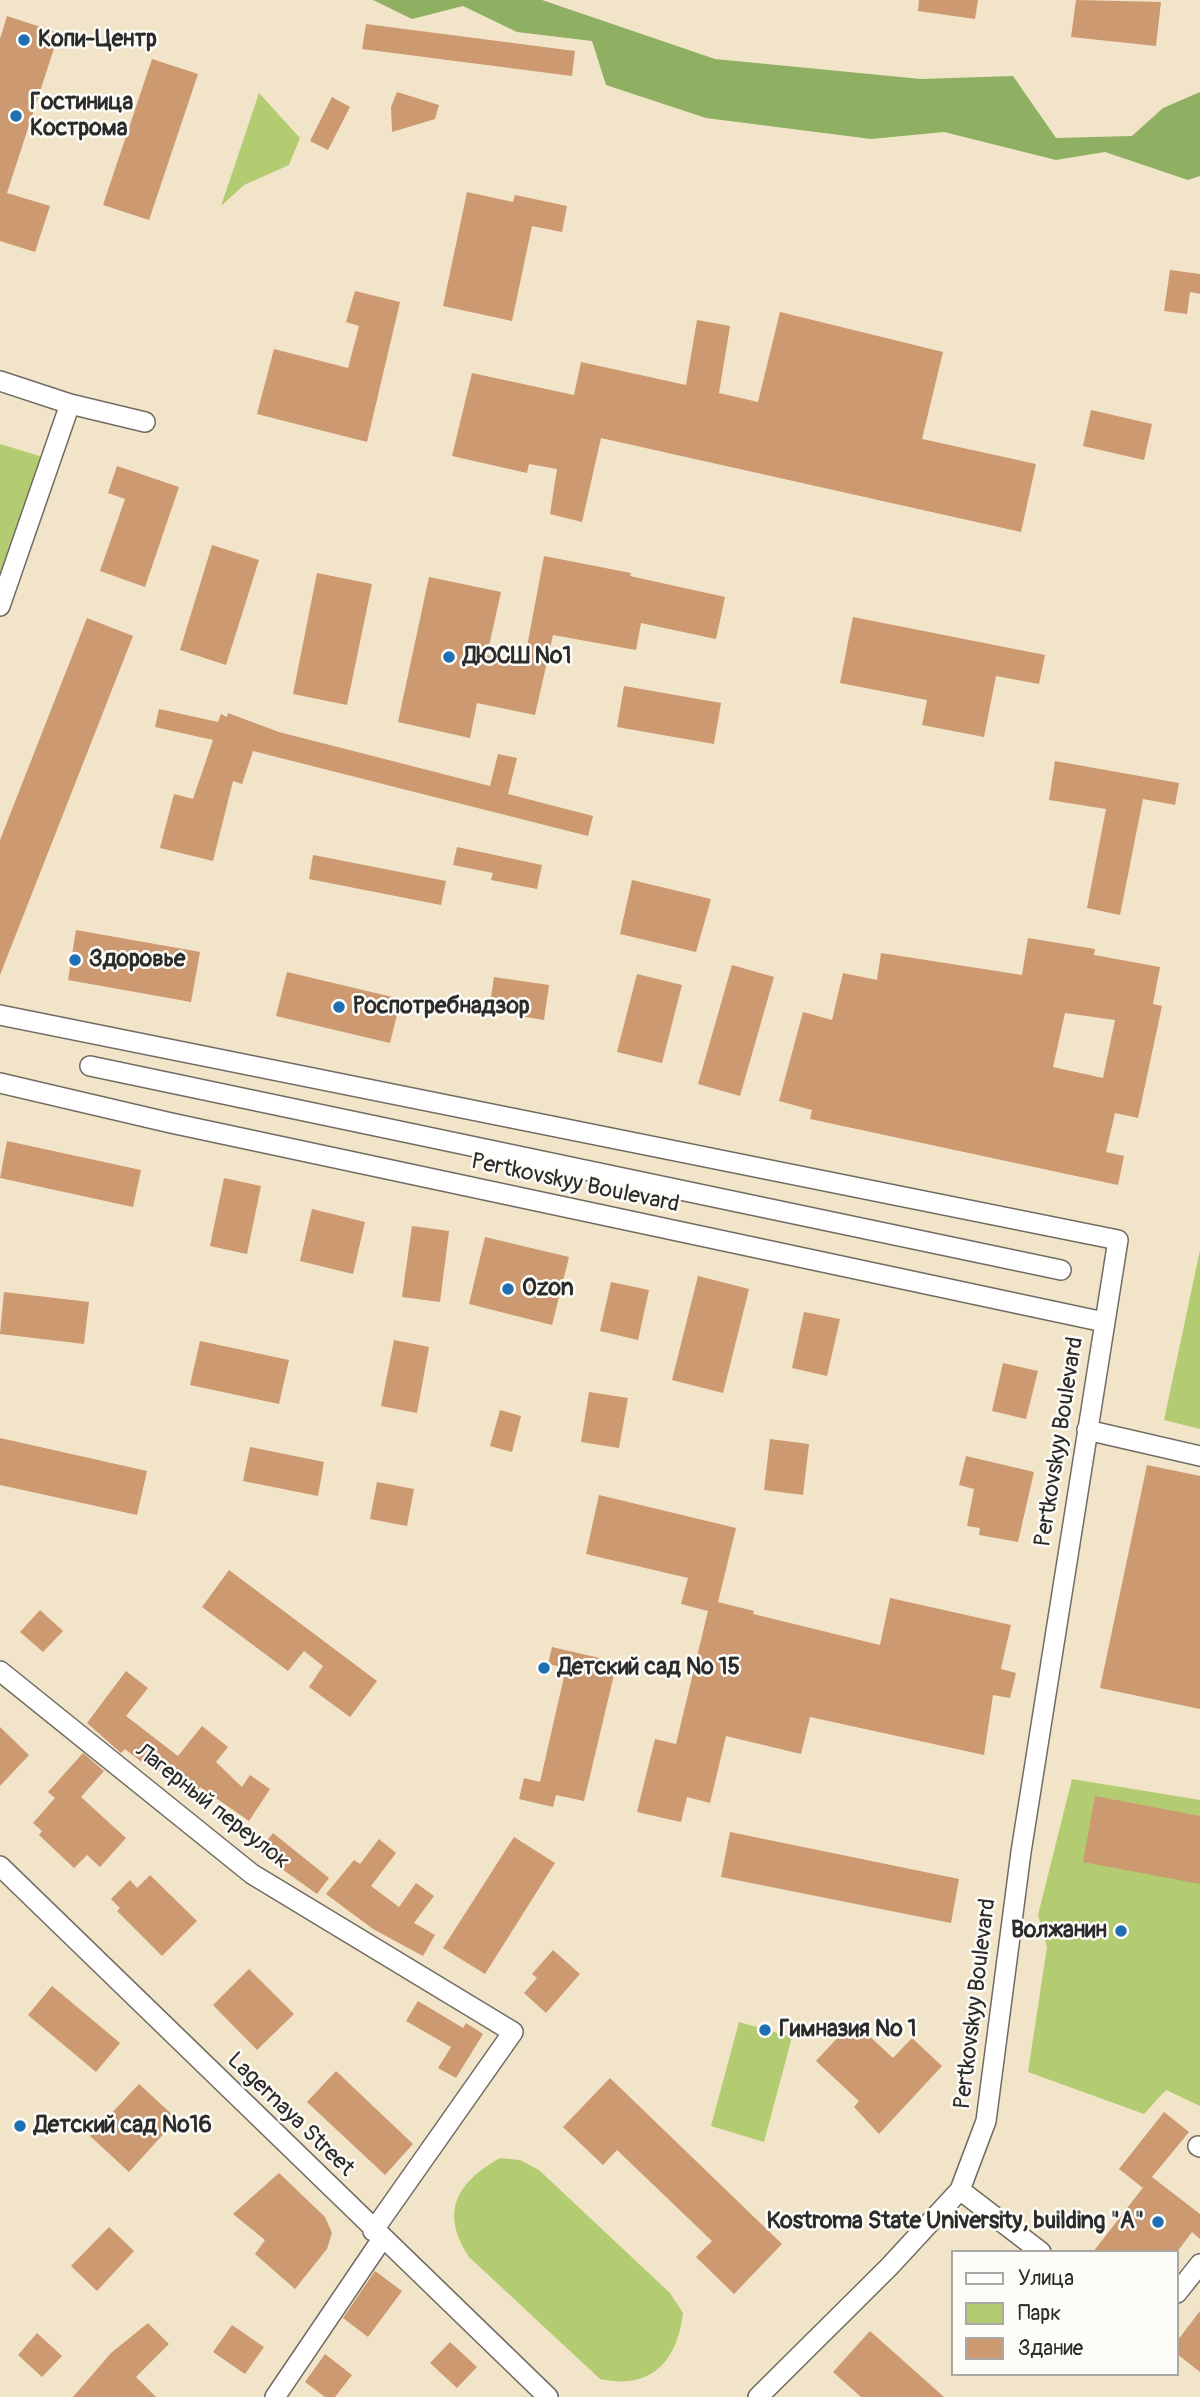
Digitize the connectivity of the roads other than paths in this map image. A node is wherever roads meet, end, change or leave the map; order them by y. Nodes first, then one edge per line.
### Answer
1 (0, 381) edge
2 (70, 404) junction
3 (145, 422) dead end
4 (0, 606) edge
5 (0, 1015) edge
6 (90, 1066) dead end
7 (0, 1083) edge
8 (1061, 1270) dead end
9 (1104, 1322) junction
10 (1087, 1430) junction
11 (1200, 1455) edge
12 (0, 1671) edge
13 (0, 1866) edge
14 (960, 2190) junction
15 (377, 2235) junction
16 (1038, 2250) edge
17 (1200, 2264) edge
18 (1179, 2290) edge
19 (275, 2397) edge
20 (548, 2397) edge
21 (758, 2397) edge

1 - 2 street
2 - 3 street
2 - 4 street
5 - 9 street
6 - 8 street
7 - 9 street, Pertkovskyy Boulevard
9 - 10 street, Pertkovskyy Boulevard
10 - 11 street
10 - 14 street, Pertkovskyy Boulevard
12 - 15 street, Лагерный переулок
13 - 15 street, Lagernaya Street
14 - 16 street
14 - 21 street, Pertkovskyy Boulevard
15 - 19 street
15 - 20 street, Lagernaya Street
17 - 18 street

